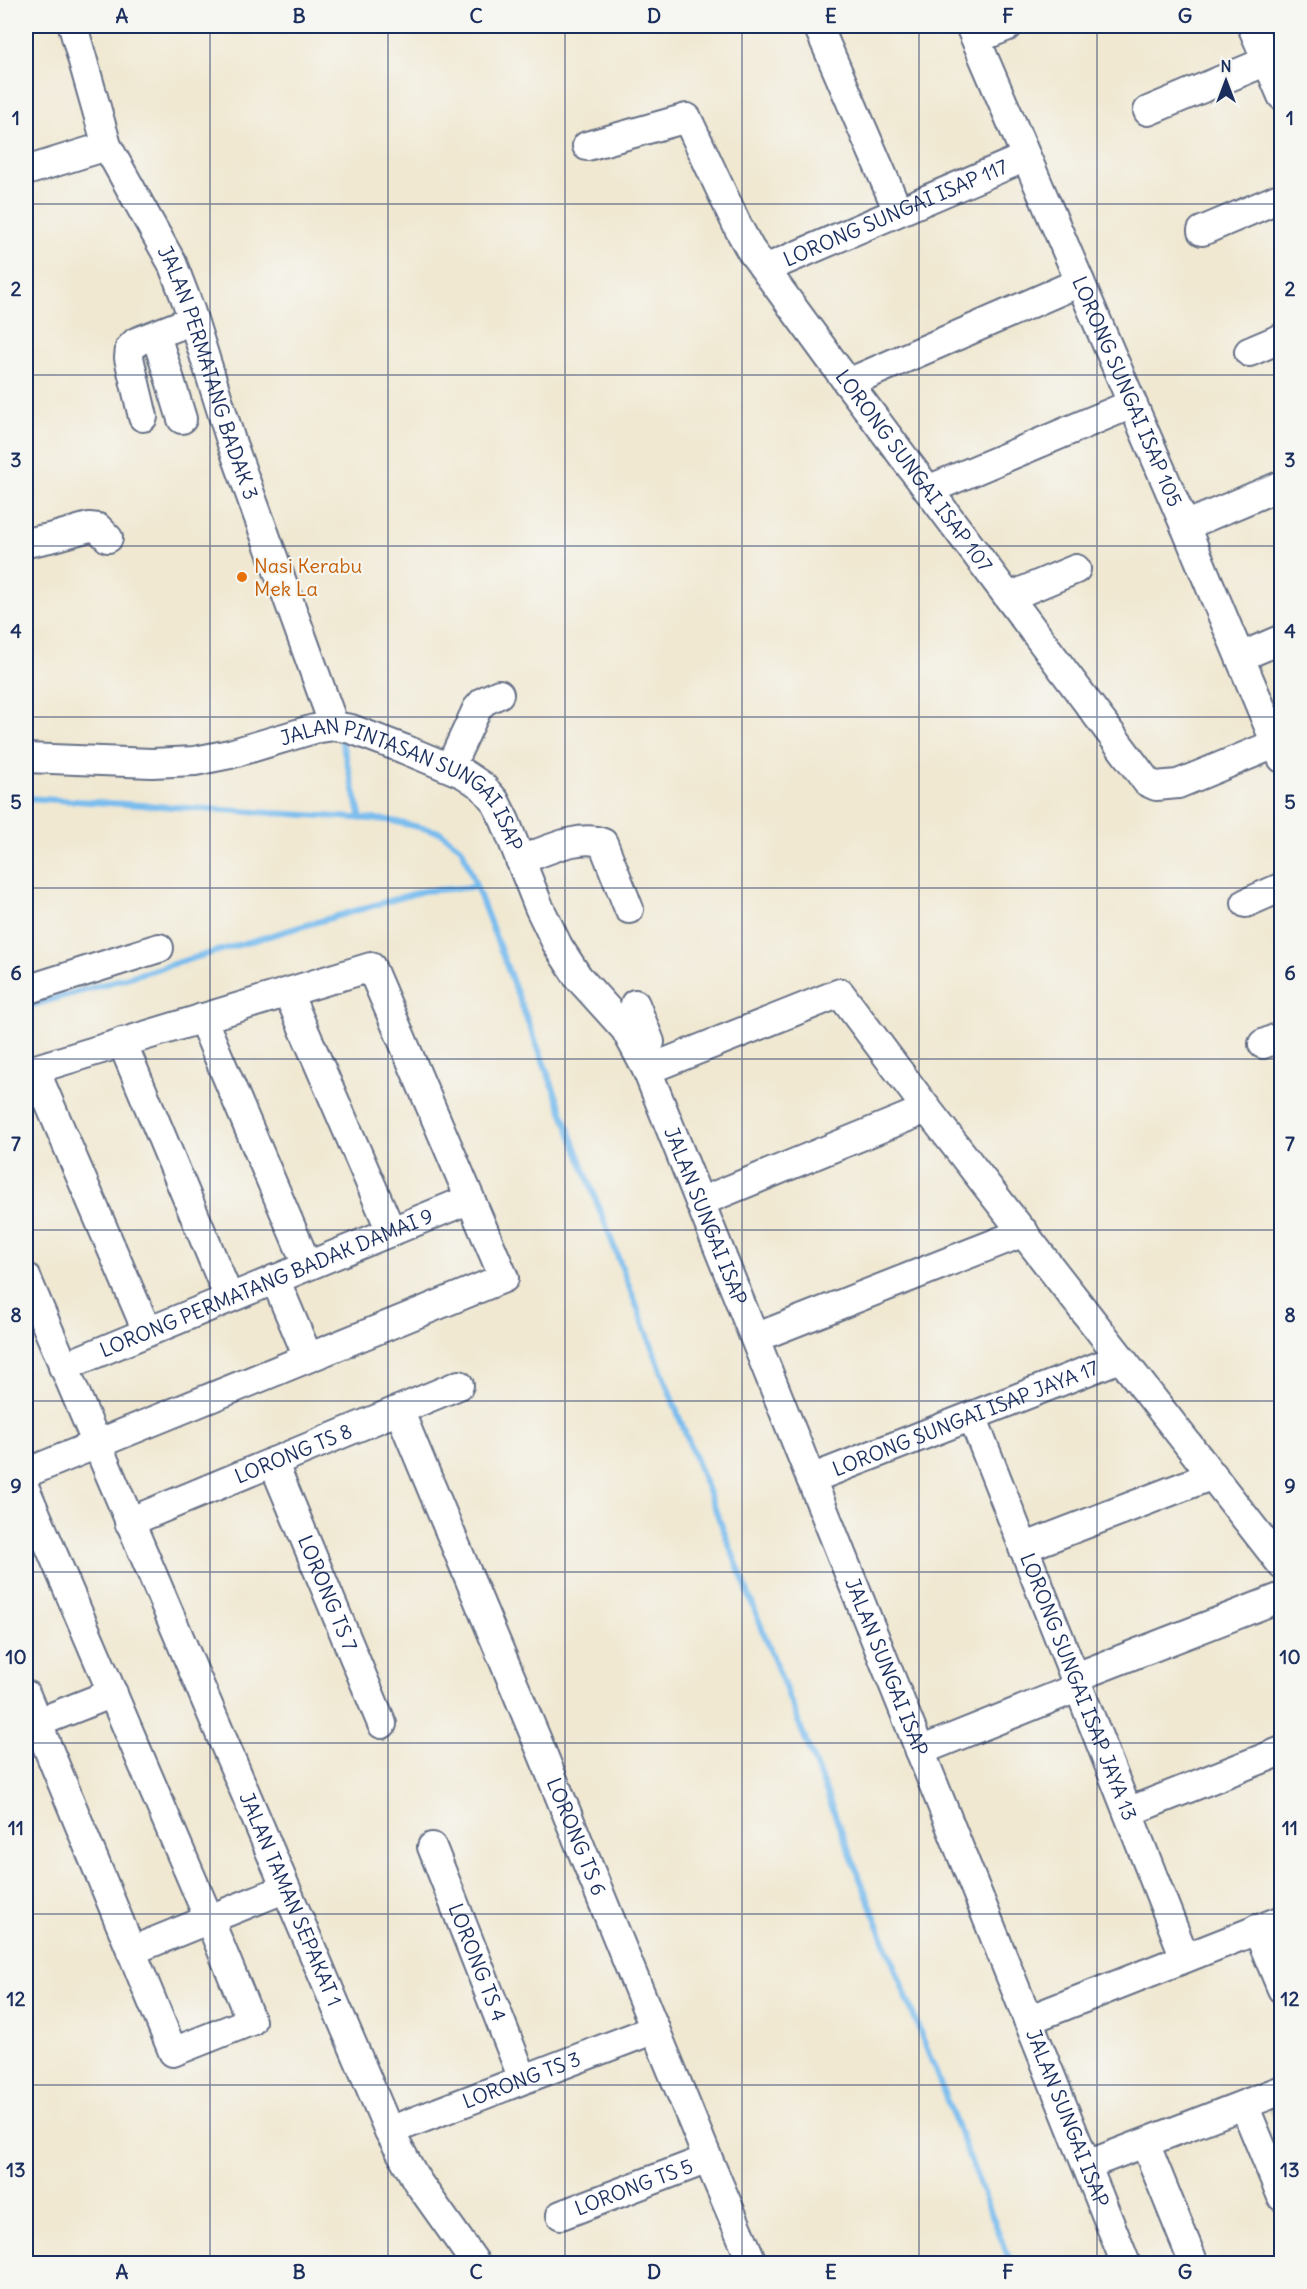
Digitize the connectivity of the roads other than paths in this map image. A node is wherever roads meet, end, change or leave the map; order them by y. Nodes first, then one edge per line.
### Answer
1 (73, 26) edge
2 (819, 26) edge
3 (1008, 26) edge
4 (1252, 26) edge
5 (973, 32) edge
6 (1267, 61) junction
7 (1281, 96) edge
8 (1149, 111) dead end
9 (107, 146) junction
10 (587, 146) dead end
11 (1026, 157) junction
12 (26, 171) edge
13 (1281, 197) edge
14 (898, 211) junction
15 (1202, 231) dead end
16 (765, 269) junction
17 (1080, 282) junction
18 (193, 320) junction
19 (156, 335) junction
20 (1281, 338) edge
21 (1249, 352) dead end
22 (848, 383) junction
23 (1132, 404) junction
24 (143, 417) dead end
25 (182, 419) dead end
26 (1281, 485) edge
27 (928, 490) junction
28 (1185, 526) junction
29 (108, 538) dead end
30 (26, 543) edge
31 (1076, 569) dead end
32 (1009, 597) junction
33 (1281, 639) edge
34 (1240, 657) junction
35 (499, 694) dead end
36 (334, 726) junction
37 (1278, 751) edge
38 (26, 758) edge
39 (450, 767) junction
40 (520, 860) junction
41 (1281, 887) edge
42 (1246, 903) dead end
43 (629, 909) dead end
44 (159, 948) dead end
45 (26, 990) edge
46 (288, 993) junction
47 (634, 1004) dead end
48 (202, 1018) junction
49 (122, 1042) junction
50 (644, 1064) junction
51 (30, 1071) edge
52 (927, 1109) junction
53 (470, 1199) junction
54 (700, 1202) junction
55 (391, 1231) junction
56 (1024, 1232) junction
57 (307, 1265) junction
58 (26, 1277) edge
59 (275, 1279) junction
60 (229, 1298) junction
61 (147, 1331) junction
62 (754, 1338) junction
63 (308, 1357) junction
64 (1120, 1358) junction
65 (63, 1367) junction
66 (459, 1385) dead end
67 (399, 1410) junction
68 (972, 1416) junction
69 (96, 1443) junction
70 (273, 1462) junction
71 (26, 1473) edge
72 (1213, 1475) junction
73 (811, 1479) junction
74 (26, 1491) edge
75 (129, 1522) junction
76 (1023, 1548) junction
77 (1281, 1564) edge
78 (1281, 1597) edge
79 (1077, 1682) junction
80 (113, 1694) junction
81 (29, 1704) edge
82 (382, 1724) dead end
83 (920, 1751) junction
84 (1281, 1751) edge
85 (1128, 1812) junction
86 (432, 1847) dead end
87 (284, 1889) junction
88 (209, 1919) junction
89 (1269, 1924) edge
90 (131, 1951) junction
91 (1185, 1958) junction
92 (1281, 1989) edge
93 (1028, 2020) junction
94 (655, 2029) junction
95 (524, 2079) junction
96 (1281, 2090) edge
97 (1244, 2105) junction
98 (389, 2131) junction
99 (1145, 2143) junction
100 (708, 2159) junction
101 (1087, 2165) junction
102 (1281, 2197) edge
103 (561, 2215) dead end
104 (476, 2264) edge
105 (753, 2264) edge
106 (1126, 2264) edge
107 (1194, 2264) edge

1 - 9 street, JALAN PERMATANG BADAK 3
2 - 14 street
3 - 5 street
4 - 6 street
5 - 11 street, LORONG SUNGAI ISAP 105
6 - 7 street
6 - 8 street
9 - 12 street
9 - 18 street, JALAN PERMATANG BADAK 3
10 - 16 street, LORONG SUNGAI ISAP 107
11 - 14 street, LORONG SUNGAI ISAP 117
11 - 17 street, LORONG SUNGAI ISAP 105
13 - 15 street
14 - 16 street, LORONG SUNGAI ISAP 117
16 - 22 street, LORONG SUNGAI ISAP 107
17 - 22 street
17 - 23 street, LORONG SUNGAI ISAP 105
18 - 19 street
18 - 36 street, JALAN PERMATANG BADAK 3
19 - 24 street
19 - 25 street
20 - 21 street
22 - 27 street, LORONG SUNGAI ISAP 107
23 - 27 street
23 - 28 street, LORONG SUNGAI ISAP 105
26 - 28 street
27 - 32 street, LORONG SUNGAI ISAP 107
28 - 34 street, LORONG SUNGAI ISAP 105
29 - 30 street
31 - 32 street
32 - 37 street, LORONG SUNGAI ISAP 107
33 - 34 street
34 - 37 street, LORONG SUNGAI ISAP 105
35 - 39 street
36 - 38 street, JALAN PINTASAN SUNGAI ISAP
36 - 39 street, JALAN PINTASAN SUNGAI ISAP
39 - 40 street, JALAN PINTASAN SUNGAI ISAP
40 - 43 street
40 - 50 street, JALAN PINTASAN SUNGAI ISAP
41 - 42 street
44 - 45 street
46 - 48 street
46 - 53 street
46 - 55 street
47 - 50 street
48 - 49 street
48 - 57 street
49 - 51 street
49 - 60 street
50 - 52 street
50 - 54 street, JALAN SUNGAI ISAP
51 - 61 street
52 - 54 street
52 - 56 street
53 - 55 street, LORONG PERMATANG BADAK DAMAI 9
53 - 63 street
54 - 62 street, JALAN SUNGAI ISAP
55 - 57 street, LORONG PERMATANG BADAK DAMAI 9
56 - 62 street
56 - 64 street
57 - 59 street, LORONG PERMATANG BADAK DAMAI 9
58 - 65 street, JALAN TAMAN SEPAKAT 1
59 - 60 street, LORONG PERMATANG BADAK DAMAI 9
59 - 63 street
60 - 61 street, LORONG PERMATANG BADAK DAMAI 9
61 - 65 street, LORONG PERMATANG BADAK DAMAI 9
62 - 73 street, JALAN SUNGAI ISAP
63 - 69 street
64 - 68 street, LORONG SUNGAI ISAP JAYA 17
64 - 72 street
65 - 69 street, JALAN TAMAN SEPAKAT 1
66 - 67 street, LORONG TS 8
67 - 70 street, LORONG TS 8
67 - 94 street, LORONG TS 6
68 - 73 street, LORONG SUNGAI ISAP JAYA 17
68 - 76 street, LORONG SUNGAI ISAP JAYA 13
69 - 71 street
69 - 75 street, JALAN TAMAN SEPAKAT 1
70 - 75 street, LORONG TS 8
70 - 82 street, LORONG TS 7
72 - 76 street
72 - 77 street
73 - 83 street, JALAN SUNGAI ISAP
74 - 80 street
75 - 87 street, JALAN TAMAN SEPAKAT 1
76 - 79 street, LORONG SUNGAI ISAP JAYA 13
78 - 79 street
79 - 83 street
79 - 85 street, LORONG SUNGAI ISAP JAYA 13
80 - 81 street
80 - 88 street
81 - 90 street
83 - 93 street, JALAN SUNGAI ISAP
84 - 85 street
85 - 91 street, LORONG SUNGAI ISAP JAYA 13
86 - 95 street, LORONG TS 4
87 - 88 street
87 - 98 street, JALAN TAMAN SEPAKAT 1
88 - 90 street
88 - 90 street
89 - 91 street
89 - 92 street
91 - 93 street
93 - 101 street, JALAN SUNGAI ISAP
94 - 95 street, LORONG TS 3
94 - 100 street, LORONG TS 6
95 - 98 street, LORONG TS 3
96 - 97 street
97 - 99 street
97 - 102 street
98 - 104 street, JALAN TAMAN SEPAKAT 1
99 - 101 street
99 - 107 street
100 - 103 street, LORONG TS 5
100 - 105 street, LORONG TS 6
101 - 106 street, JALAN SUNGAI ISAP

